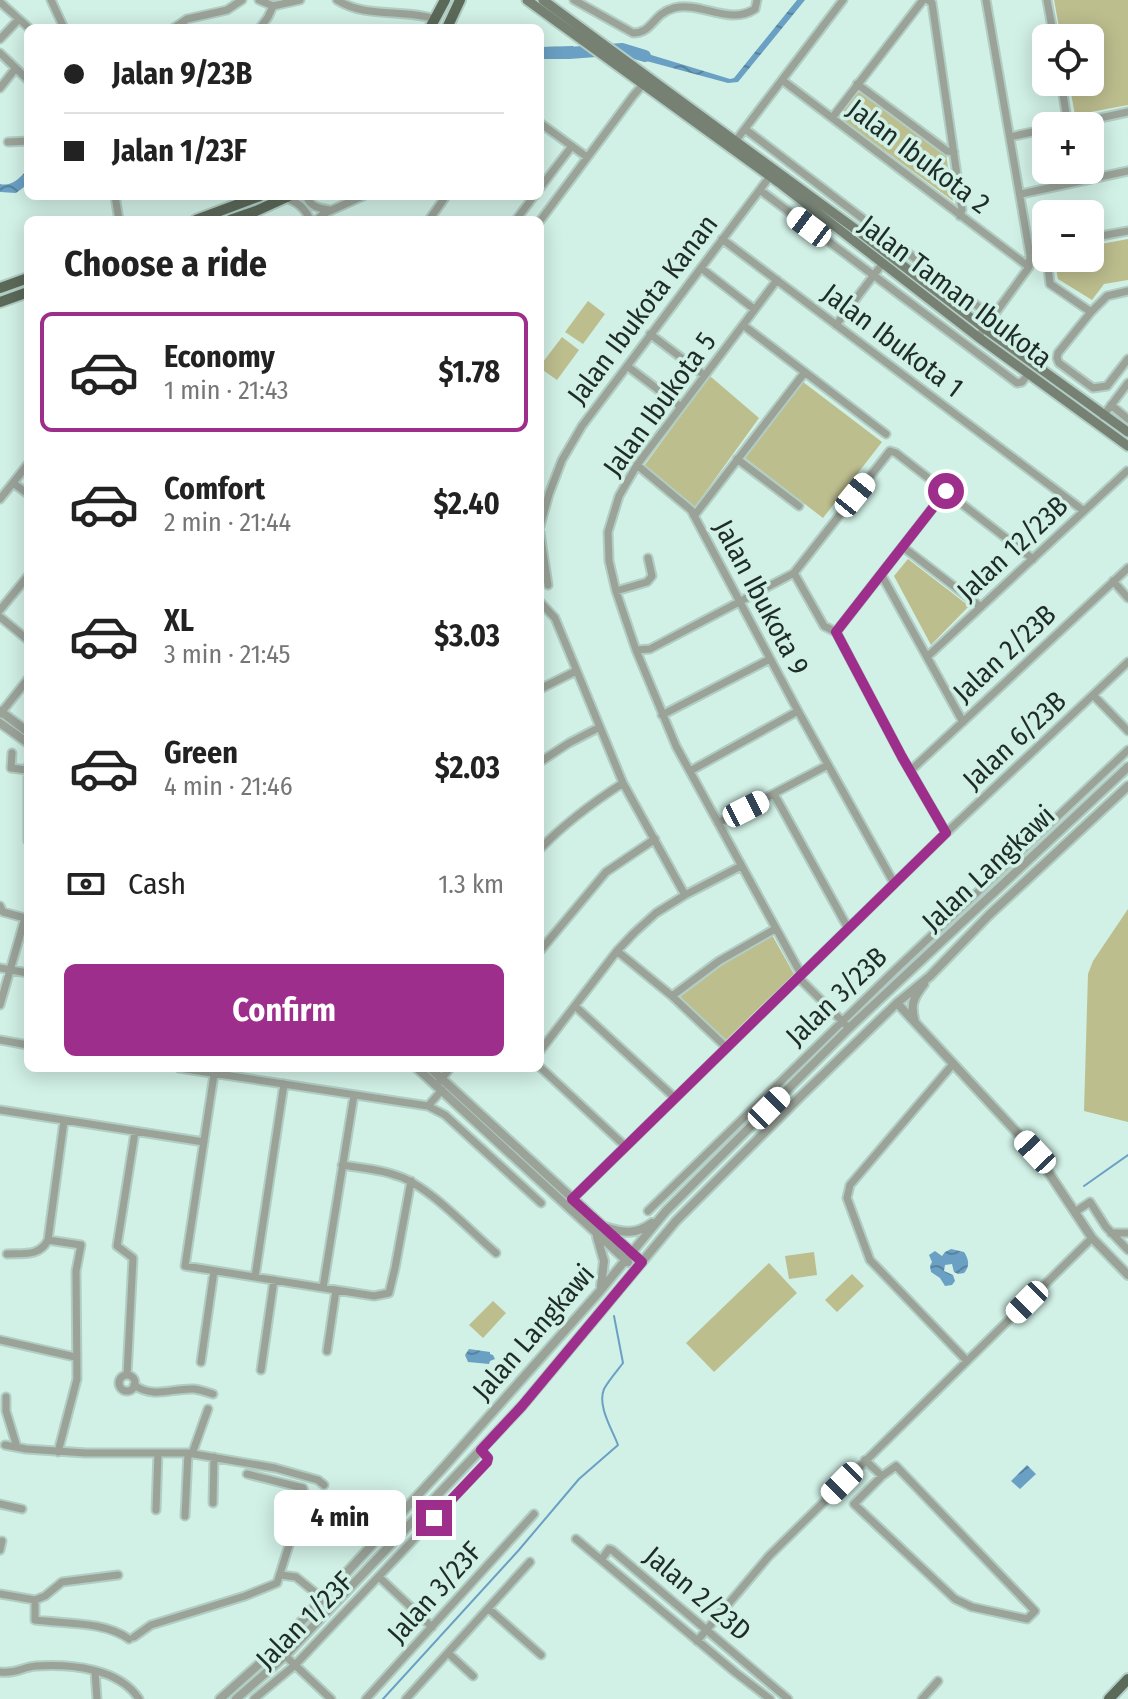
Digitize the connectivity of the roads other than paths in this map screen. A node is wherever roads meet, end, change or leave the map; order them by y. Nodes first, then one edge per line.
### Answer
1 (51, 0) edge
2 (220, 0) edge
3 (242, 0) edge
4 (259, 0) edge
5 (300, 0) edge
6 (337, 0) edge
7 (445, 0) edge
8 (460, 0) edge
9 (527, 0) edge
10 (543, 0) edge
11 (562, 0) edge
12 (574, 0) edge
13 (757, 0) edge
14 (843, 0) edge
15 (926, 0) edge
16 (999, 0) edge
17 (1047, 0) edge
18 (987, 1) edge
19 (0, 2) edge
20 (675, 4) edge
21 (273, 6) junction
22 (227, 10) junction
23 (552, 12) junction
24 (19, 19) junction
25 (433, 23) edge
26 (25, 24) edge
27 (62, 24) edge
28 (180, 24) edge
29 (263, 24) edge
30 (449, 24) edge
31 (1051, 24) edge
32 (584, 36) junction
33 (0, 39) edge
34 (0, 53) edge
35 (15, 69) junction
36 (24, 77) edge
37 (644, 80) junction
38 (782, 80) junction
39 (857, 84) junction
40 (0, 88) edge
41 (1128, 112) edge
42 (1104, 117) edge
43 (832, 118) junction
44 (544, 126) edge
45 (745, 129) junction
46 (1032, 132) edge
47 (1010, 137) junction
48 (24, 141) edge
49 (8, 142) dead end
50 (733, 145) junction
51 (572, 146) junction
52 (954, 152) junction
53 (587, 157) junction
54 (1128, 171) edge
55 (772, 173) junction
56 (544, 183) edge
57 (760, 190) junction
58 (1021, 194) junction
59 (251, 200) edge
60 (280, 200) edge
61 (292, 200) edge
62 (309, 200) edge
63 (354, 200) edge
64 (330, 210) junction
65 (207, 216) edge
66 (240, 216) edge
67 (308, 216) edge
68 (321, 216) edge
69 (544, 216) edge
70 (960, 216) junction
71 (865, 220) junction
72 (858, 231) junction
73 (1128, 231) edge
74 (1104, 235) edge
75 (722, 239) junction
76 (883, 263) junction
77 (1029, 267) junction
78 (701, 268) junction
79 (1048, 272) edge
80 (874, 275) junction
81 (24, 279) edge
82 (777, 280) junction
83 (0, 288) edge
84 (1128, 291) edge
85 (24, 293) edge
86 (0, 302) edge
87 (754, 309) junction
88 (1091, 312) junction
89 (992, 317) junction
90 (743, 325) junction
91 (836, 325) junction
92 (981, 332) junction
93 (650, 334) junction
94 (1128, 359) edge
95 (627, 366) junction
96 (805, 372) junction
97 (1028, 374) junction
98 (704, 375) junction
99 (1128, 383) edge
100 (1111, 405) junction
101 (681, 407) junction
102 (1127, 416) edge
103 (1100, 420) junction
104 (1128, 432) edge
105 (886, 434) dead end
106 (1128, 446) edge
107 (737, 459) junction
108 (637, 465) junction
109 (24, 469) edge
110 (1127, 471) edge
111 (13, 483) junction
112 (24, 491) edge
113 (946, 491) junction
114 (0, 499) edge
115 (799, 506) dead end
116 (1084, 511) junction
117 (544, 512) edge
118 (694, 516) junction
119 (903, 547) junction
120 (648, 558) dead end
121 (544, 559) edge
122 (1033, 559) junction
123 (1126, 572) edge
124 (794, 573) junction
125 (881, 574) junction
126 (24, 581) edge
127 (1113, 581) junction
128 (548, 585) dead end
129 (616, 591) junction
130 (1128, 598) edge
131 (740, 602) junction
132 (544, 606) edge
133 (981, 607) junction
134 (0, 610) edge
135 (0, 617) edge
136 (836, 632) junction
137 (24, 637) edge
138 (636, 650) junction
139 (927, 657) junction
140 (770, 659) junction
141 (1128, 662) edge
142 (576, 671) junction
143 (24, 684) edge
144 (544, 687) edge
145 (1094, 696) junction
146 (798, 711) junction
147 (1, 713) edge
148 (662, 715) junction
149 (963, 722) junction
150 (0, 723) edge
151 (600, 727) junction
152 (24, 729) edge
153 (1128, 731) edge
154 (24, 740) edge
155 (1128, 750) edge
156 (12, 753) dead end
157 (544, 759) edge
158 (828, 765) junction
159 (1128, 767) edge
160 (24, 768) edge
161 (690, 771) junction
162 (910, 771) junction
163 (623, 783) junction
164 (1128, 786) edge
165 (774, 794) junction
166 (718, 823) junction
167 (946, 833) junction
168 (655, 839) junction
169 (544, 845) edge
170 (741, 866) junction
171 (894, 883) junction
172 (685, 895) junction
173 (0, 897) edge
174 (0, 905) edge
175 (24, 918) edge
176 (24, 922) edge
177 (848, 928) junction
178 (775, 929) junction
179 (544, 946) edge
180 (617, 951) junction
181 (0, 968) edge
182 (10, 970) junction
183 (24, 972) edge
184 (799, 975) junction
185 (930, 976) junction
186 (895, 985) junction
187 (672, 996) junction
188 (877, 1002) junction
189 (897, 1003) junction
190 (0, 1005) edge
191 (576, 1007) junction
192 (842, 1020) junction
193 (915, 1023) junction
194 (849, 1028) junction
195 (0, 1040) edge
196 (24, 1044) edge
197 (544, 1046) edge
198 (726, 1047) junction
199 (953, 1064) junction
200 (544, 1071) edge
201 (215, 1072) edge
202 (220, 1072) edge
203 (423, 1072) edge
204 (432, 1072) edge
205 (448, 1072) edge
206 (284, 1084) junction
207 (440, 1084) junction
208 (354, 1095) junction
209 (675, 1098) junction
210 (428, 1106) junction
211 (0, 1110) edge
212 (64, 1121) junction
213 (135, 1132) junction
214 (204, 1142) junction
215 (625, 1146) junction
216 (342, 1165) junction
217 (411, 1181) junction
218 (572, 1199) junction
219 (541, 1203) dead end
220 (648, 1211) dead end
221 (666, 1211) junction
222 (1075, 1212) junction
223 (597, 1228) junction
224 (1111, 1233) junction
225 (1128, 1233) edge
226 (1092, 1238) junction
227 (48, 1240) junction
228 (1128, 1250) edge
229 (496, 1253) dead end
230 (7, 1254) dead end
231 (628, 1256) junction
232 (639, 1265) junction
233 (214, 1271) junction
234 (1128, 1275) edge
235 (255, 1277) junction
236 (274, 1280) junction
237 (323, 1288) junction
238 (336, 1290) junction
239 (600, 1291) junction
240 (0, 1340) edge
241 (327, 1351) dead end
242 (75, 1357) junction
243 (967, 1361) junction
244 (201, 1362) dead end
245 (261, 1370) dead end
246 (127, 1375) junction
247 (134, 1385) junction
248 (213, 1394) dead end
249 (6, 1397) dead end
250 (208, 1409) dead end
251 (5, 1445) dead end
252 (17, 1447) junction
253 (481, 1450) junction
254 (58, 1452) junction
255 (158, 1453) junction
256 (190, 1454) junction
257 (214, 1457) junction
258 (865, 1460) junction
259 (275, 1468) junction
260 (247, 1474) dead end
261 (882, 1476) junction
262 (272, 1480) junction
263 (324, 1485) dead end
264 (213, 1503) dead end
265 (0, 1504) edge
266 (22, 1509) dead end
267 (156, 1510) dead end
268 (534, 1514) dead end
269 (185, 1516) dead end
270 (407, 1527) junction
271 (417, 1537) junction
272 (576, 1539) dead end
273 (2, 1541) dead end
274 (0, 1550) edge
275 (601, 1560) junction
276 (530, 1562) dead end
277 (118, 1575) dead end
278 (281, 1575) junction
279 (379, 1577) junction
280 (0, 1594) edge
281 (323, 1599) junction
282 (35, 1600) junction
283 (489, 1609) junction
284 (432, 1627) junction
285 (706, 1629) junction
286 (697, 1641) junction
287 (277, 1648) junction
288 (448, 1653) junction
289 (541, 1655) dead end
290 (285, 1656) junction
291 (295, 1665) junction
292 (0, 1672) edge
293 (95, 1672) junction
294 (473, 1676) dead end
295 (938, 1681) dead end
296 (1126, 1682) edge
297 (97, 1699) edge
298 (139, 1699) edge
299 (220, 1699) edge
300 (236, 1699) edge
301 (254, 1699) edge
302 (331, 1699) edge
303 (366, 1699) edge
304 (406, 1699) edge
305 (770, 1699) edge
306 (788, 1699) edge
307 (922, 1699) edge
308 (1109, 1699) edge

1 - 27 street
2 - 22 street
3 - 22 street
4 - 21 street
5 - 21 street
6 - 25 street
7 - 25 main road
8 - 30 main road
9 - 23 main road, Jalan Taman Ibukota
10 - 23 main road, Jalan Taman Ibukota
11 - 23 street
12 - 20 street
13 - 20 street
14 - 38 street
15 - 39 street
15 - 52 street
16 - 18 street
17 - 31 street
18 - 47 street
19 - 24 street
21 - 29 street
22 - 28 street
23 - 32 main road, Jalan Taman Ibukota
24 - 26 street
24 - 33 street
32 - 37 main road, Jalan Taman Ibukota
32 - 37 main road, Jalan Taman Ibukota
34 - 35 street
35 - 36 street
35 - 40 street
37 - 50 main road, Jalan Taman Ibukota
37 - 53 street
38 - 43 street, Jalan Ibukota 2
38 - 45 street
39 - 43 street
39 - 52 street
41 - 42 street
43 - 70 street, Jalan Ibukota 2
44 - 51 street
45 - 50 street
45 - 71 street
46 - 47 street
47 - 58 street
48 - 49 street
50 - 55 main road, Jalan Taman Ibukota
51 - 53 street
51 - 56 street
52 - 70 street
53 - 69 street
54 - 58 street
55 - 57 street, Jalan Ibukota Kanan
55 - 72 main road, Jalan Taman Ibukota
55 - 76 main road, Jalan Taman Ibukota
57 - 75 street, Jalan Ibukota Kanan
57 - 80 street
58 - 77 street
59 - 65 main road
60 - 66 main road
61 - 67 street
62 - 64 street
63 - 64 street
64 - 68 street
70 - 77 street, Jalan Ibukota 2
71 - 72 street
71 - 89 street
72 - 92 main road, Jalan Taman Ibukota
73 - 74 street
75 - 78 street, Jalan Ibukota Kanan
75 - 82 street, Jalan Ibukota 1
76 - 80 street
76 - 92 main road, Jalan Taman Ibukota
77 - 89 street
78 - 87 street
78 - 93 street, Jalan Ibukota Kanan
79 - 88 street
80 - 91 street
80 - 97 street
81 - 83 main road
82 - 87 street, Jalan Ibukota 5
82 - 91 street, Jalan Ibukota 1
84 - 88 street
85 - 86 main road
87 - 90 street, Jalan Ibukota 5
88 - 94 street
89 - 92 street
90 - 96 street
90 - 98 street, Jalan Ibukota 5
91 - 116 street, Jalan Ibukota 1
92 - 97 main road, Jalan Taman Ibukota
92 - 103 main road, Jalan Taman Ibukota
93 - 95 street, Jalan Ibukota Kanan
93 - 98 street
95 - 101 street
95 - 117 street, Jalan Ibukota Kanan
96 - 105 street
96 - 107 street
97 - 103 main road, Jalan Taman Ibukota
98 - 101 street, Jalan Ibukota 5
99 - 100 street
100 - 102 street
100 - 103 street
101 - 108 street, Jalan Ibukota 5
103 - 104 main road, Jalan Taman Ibukota
103 - 106 main road, Jalan Taman Ibukota
107 - 115 street
107 - 118 street
108 - 118 street, Jalan Ibukota 9
108 - 129 street, Jalan Ibukota 5
109 - 111 street
110 - 116 street, Jalan 12/23B
111 - 112 street
111 - 114 street
113 - 119 street
113 - 122 street
113 - 124 street
116 - 122 street, Jalan 12/23B
118 - 131 street, Jalan Ibukota 9
119 - 125 street
119 - 133 street
120 - 129 street
121 - 128 street
122 - 133 street, Jalan 12/23B
123 - 127 street, Jalan 2/23B
124 - 131 street
124 - 136 street
125 - 136 street
125 - 139 street
126 - 134 street
127 - 130 street
127 - 149 street, Jalan 2/23B
129 - 138 street, Jalan Ibukota 5
131 - 138 street
131 - 140 street, Jalan Ibukota 9
132 - 142 street
133 - 139 street, Jalan 12/23B
135 - 137 street
136 - 162 street
138 - 148 street, Jalan Ibukota 5
139 - 149 street
140 - 146 street, Jalan Ibukota 9
140 - 148 street
141 - 145 street, Jalan 6/23B
142 - 144 street
142 - 151 street
143 - 147 street
145 - 153 street
145 - 167 street, Jalan 6/23B
146 - 158 street, Jalan Ibukota 9
146 - 161 street
147 - 152 street
148 - 161 street, Jalan Ibukota 5
149 - 162 street, Jalan 2/23B
150 - 154 street
151 - 157 street
151 - 163 street
155 - 192 street, Jalan 3/23B
156 - 160 street
158 - 165 street
158 - 171 street, Jalan Ibukota 9
159 - 186 street, Jalan Langkawi
161 - 166 street, Jalan Ibukota 5
162 - 167 street
163 - 168 street
163 - 169 street
164 - 185 street, Jalan Langkawi
165 - 166 street
165 - 177 street
166 - 170 street, Jalan Ibukota 5
167 - 171 street, Jalan 6/23B
168 - 172 street
168 - 179 street
170 - 172 street
170 - 178 street, Jalan Ibukota 5
171 - 177 street, Jalan 6/23B
172 - 180 street
173 - 174 street
174 - 175 street
176 - 182 street
177 - 184 street, Jalan 6/23B
178 - 184 street, Jalan Ibukota 5
178 - 187 street
180 - 187 street
180 - 191 street
181 - 182 street
182 - 183 street
182 - 190 street
184 - 192 street, Jalan Ibukota 5
184 - 198 street, Jalan 6/23B
185 - 189 street, Jalan Langkawi
185 - 193 street
186 - 188 street, Jalan Langkawi
186 - 189 street
187 - 198 street
188 - 189 street
188 - 194 street, Jalan Langkawi
189 - 193 street
189 - 232 street, Jalan Langkawi
191 - 197 street
191 - 209 street
192 - 194 street, Jalan Ibukota 5
192 - 220 street, Jalan 3/23B
193 - 199 street
194 - 221 street, Jalan Langkawi
195 - 196 street
198 - 209 street, Jalan 6/23B
199 - 222 street
199 - 243 street
200 - 215 street
201 - 214 street
202 - 206 street
203 - 207 street
204 - 207 street
205 - 207 street
206 - 208 street
206 - 235 street
207 - 210 street
207 - 218 street
207 - 223 street
208 - 210 street
208 - 216 street
209 - 215 street, Jalan 6/23B
210 - 219 street
211 - 212 street
212 - 213 street
212 - 227 street
213 - 214 street
213 - 246 street
214 - 233 street
215 - 218 street, Jalan 6/23B
216 - 217 street
216 - 237 street
217 - 229 street
217 - 238 street
218 - 223 street
221 - 223 street
221 - 231 street, Jalan Langkawi
222 - 224 street
222 - 226 street
223 - 231 street
223 - 239 street
224 - 225 street
224 - 228 street
226 - 234 street
226 - 243 street
227 - 230 street
227 - 242 street
231 - 232 street
231 - 239 street, Jalan Langkawi
232 - 253 street, Jalan Langkawi
233 - 235 street
233 - 244 street
235 - 236 street
236 - 237 street
236 - 245 street
237 - 238 street
238 - 241 street
239 - 281 street, Jalan Langkawi
240 - 242 street
242 - 254 street
243 - 258 street
246 - 247 street
246 - 247 street
247 - 248 street
249 - 252 street
250 - 256 street
251 - 252 street
252 - 254 street
253 - 270 street, Jalan Langkawi
253 - 271 street, Jalan 1/23F
254 - 255 street
255 - 256 street
255 - 267 street
256 - 257 street
256 - 269 street
257 - 259 street
257 - 264 street
258 - 261 street
258 - 285 street
259 - 262 street
259 - 263 street
260 - 262 street
261 - 261 street
262 - 278 street
265 - 266 street
268 - 284 street, Jalan 3/23F
270 - 271 street
270 - 290 street, Jalan Langkawi
271 - 279 street, Jalan 1/23F
272 - 275 street
273 - 274 street
275 - 285 street, Jalan 2/23D
275 - 286 street, Jalan 2/23D
276 - 283 street
277 - 282 street
278 - 281 street
278 - 282 street
279 - 284 street
279 - 291 street, Jalan 1/23F
280 - 282 street
281 - 287 street, Jalan Langkawi
283 - 288 street
283 - 289 street
284 - 303 street, Jalan 3/23F
285 - 286 street
285 - 306 street, Jalan 2/23D
286 - 305 street, Jalan 2/23D
287 - 290 street
287 - 299 street, Jalan Langkawi
288 - 294 street
288 - 304 street
290 - 291 street
290 - 300 street, Jalan Langkawi
291 - 301 street, Jalan 1/23F
291 - 302 street
292 - 293 street
293 - 297 street
293 - 298 street
295 - 307 street
296 - 308 main road

